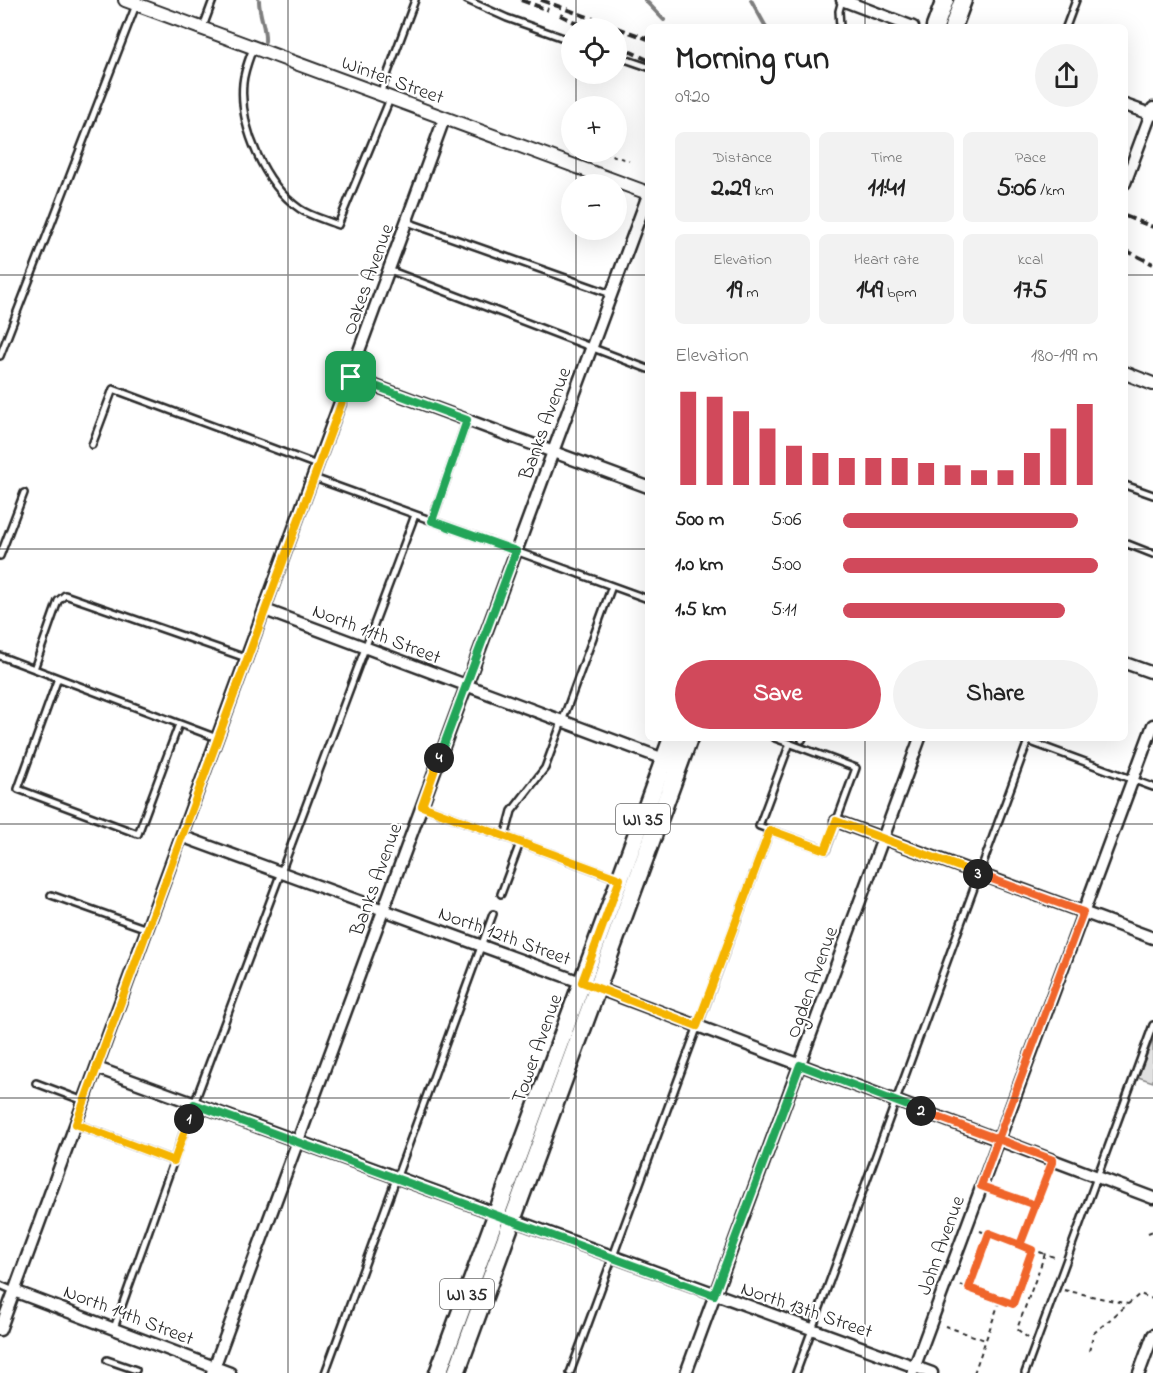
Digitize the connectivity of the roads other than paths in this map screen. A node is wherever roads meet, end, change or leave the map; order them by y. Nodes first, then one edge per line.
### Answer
1 (213, 0) edge
2 (415, 0) edge
3 (467, 0) edge
4 (842, 0) edge
5 (945, 0) edge
6 (963, 0) edge
7 (1076, 0) edge
8 (131, 2) edge
9 (840, 24) edge
10 (905, 24) edge
11 (936, 24) edge
12 (954, 24) edge
13 (1067, 24) edge
14 (202, 29) junction
15 (561, 37) edge
16 (254, 48) junction
17 (627, 60) edge
18 (645, 66) edge
19 (385, 97) junction
20 (1128, 106) edge
21 (1152, 112) edge
22 (444, 119) junction
23 (1128, 175) edge
24 (645, 193) edge
25 (645, 202) edge
26 (406, 222) junction
27 (389, 270) junction
28 (611, 294) junction
29 (591, 347) junction
30 (0, 356) edge
31 (645, 368) edge
32 (1128, 374) edge
33 (351, 377) junction
34 (1153, 384) edge
35 (467, 420) junction
36 (92, 445) dead end
37 (553, 452) junction
38 (318, 466) junction
39 (314, 478) junction
40 (645, 486) edge
41 (1128, 486) edge
42 (24, 492) dead end
43 (1153, 495) edge
44 (416, 515) junction
45 (432, 521) junction
46 (1128, 544) edge
47 (516, 551) junction
48 (1153, 554) edge
49 (0, 556) edge
50 (612, 586) junction
51 (645, 598) edge
52 (265, 610) junction
53 (367, 648) junction
54 (0, 657) edge
55 (247, 658) junction
56 (1128, 664) edge
57 (34, 669) junction
58 (1153, 673) edge
59 (58, 678) junction
60 (466, 686) junction
61 (563, 722) junction
62 (179, 723) junction
63 (1153, 725) edge
64 (217, 738) junction
65 (672, 741) edge
66 (688, 741) edge
67 (782, 741) edge
68 (919, 741) edge
69 (1028, 741) edge
70 (1031, 741) edge
71 (790, 744) junction
72 (672, 762) junction
73 (1133, 780) junction
74 (1153, 788) edge
75 (422, 806) junction
76 (836, 821) junction
77 (770, 830) junction
78 (181, 837) junction
79 (505, 837) junction
80 (883, 839) junction
81 (520, 843) junction
82 (282, 873) junction
83 (979, 874) junction
84 (620, 879) junction
85 (501, 894) dead end
86 (51, 895) dead end
87 (383, 911) junction
88 (1083, 912) junction
89 (494, 914) dead end
90 (147, 929) junction
91 (1153, 938) edge
92 (482, 946) junction
93 (590, 985) junction
94 (1153, 1025) edge
95 (697, 1026) junction
96 (800, 1065) junction
97 (97, 1068) junction
98 (36, 1083) dead end
99 (84, 1101) junction
100 (897, 1102) junction
101 (194, 1104) junction
102 (76, 1124) junction
103 (998, 1139) junction
104 (297, 1142) junction
105 (174, 1161) junction
106 (1096, 1176) junction
107 (396, 1178) junction
108 (1153, 1198) edge
109 (504, 1218) junction
110 (612, 1258) junction
111 (0, 1285) edge
112 (14, 1290) junction
113 (714, 1295) junction
114 (114, 1328) junction
115 (0, 1330) edge
116 (812, 1330) junction
117 (1153, 1335) edge
118 (107, 1360) dead end
119 (136, 1370) dead end
120 (213, 1370) edge
121 (913, 1370) edge
122 (230, 1373) edge
123 (325, 1373) edge
124 (438, 1373) edge
125 (456, 1373) edge
126 (570, 1373) edge
127 (686, 1373) edge
128 (796, 1373) edge
129 (932, 1373) edge
130 (1025, 1373) edge
131 (1139, 1373) edge

1 - 14 lane
2 - 19 lane
3 - 15 lane
4 - 9 lane
4 - 10 street
5 - 11 main road
6 - 12 main road
7 - 13 lane
8 - 14 street, Winter Street
8 - 30 lane
14 - 16 street, Winter Street
16 - 19 street, Winter Street
16 - 19 lane
17 - 18 lane
19 - 22 street, Winter Street
20 - 21 street
21 - 23 street
22 - 24 street, Winter Street
22 - 26 street, Oakes Avenue
25 - 28 street, Banks Avenue
26 - 27 street, Oakes Avenue
26 - 28 lane
27 - 29 lane
27 - 33 street, Oakes Avenue
28 - 29 street, Banks Avenue
29 - 31 lane
29 - 37 street, Banks Avenue
32 - 34 street
33 - 35 street
33 - 38 street, Oakes Avenue
35 - 37 street
35 - 45 lane
36 - 38 lane
37 - 40 street
37 - 47 street, Banks Avenue
38 - 39 street, Oakes Avenue
39 - 44 lane
39 - 52 street, Oakes Avenue
41 - 43 lane
42 - 49 lane
44 - 45 lane
44 - 53 lane
45 - 47 lane
46 - 48 lane
47 - 50 lane
47 - 60 street, Banks Avenue
50 - 51 lane
50 - 61 lane
52 - 53 street, North 11th Street
52 - 55 street, Oakes Avenue
53 - 60 street, North 11th Street
53 - 82 lane
54 - 57 lane
55 - 57 lane
55 - 64 street, Oakes Avenue
56 - 58 street
57 - 59 lane
59 - 62 lane
59 - 62 lane
60 - 61 street, North 11th Street
60 - 75 street, Banks Avenue
61 - 72 street, North 11th Street
61 - 79 lane
62 - 64 lane
63 - 73 street, John Avenue
64 - 78 street, Oakes Avenue
65 - 72 main road, Tower Avenue / WI 35
66 - 72 main road, Tower Avenue / WI 35
67 - 71 lane
68 - 80 street, Ogden Avenue
69 - 83 lane
70 - 73 lane
71 - 76 lane
71 - 77 lane
72 - 84 main road, Tower Avenue / WI 35
72 - 93 main road, Tower Avenue / WI 35
73 - 74 lane
73 - 88 street, John Avenue
75 - 79 lane
75 - 87 street, Banks Avenue
76 - 77 lane
76 - 80 street
77 - 95 lane
78 - 82 street, North 12th Street
78 - 90 street, Oakes Avenue
79 - 81 lane
80 - 83 street
80 - 96 street, Ogden Avenue
81 - 84 lane
81 - 85 lane
82 - 87 street, North 12th Street
82 - 101 lane
83 - 88 street
83 - 100 lane
84 - 93 main road, Tower Avenue / WI 35
86 - 90 lane
87 - 92 street, North 12th Street
87 - 104 street, Banks Avenue
88 - 91 street
88 - 103 street, John Avenue
89 - 92 lane
90 - 97 street, Oakes Avenue
92 - 93 street, North 12th Street
92 - 107 lane
93 - 95 street, North 12th Street
93 - 109 main road, Tower Avenue / WI 35
94 - 106 lane
95 - 96 street, North 12th Street
95 - 110 lane
96 - 100 street, North 12th Street
96 - 113 street, Ogden Avenue
97 - 99 street, Oakes Avenue
97 - 101 street, North 13th Street
98 - 99 lane
99 - 102 street, Oakes Avenue
100 - 103 street, North 12th Street
100 - 116 lane
101 - 104 street, North 13th Street
101 - 105 lane
102 - 105 lane
102 - 112 street, Oakes Avenue
103 - 106 street, North 12th Street
103 - 121 street, John Avenue
104 - 107 street, North 13th Street
104 - 120 street, Banks Avenue
105 - 114 lane
106 - 108 street, North 12th Street
106 - 130 lane
107 - 109 street, North 13th Street
107 - 123 lane
109 - 110 street, North 13th Street
109 - 124 main road, Tower Avenue / WI 35
109 - 125 main road, Tower Avenue / WI 35
110 - 113 street, North 13th Street
110 - 126 lane
111 - 112 lane
112 - 114 street, North 14th Street
112 - 115 street, Oakes Avenue
113 - 116 street, North 13th Street
113 - 127 street, Ogden Avenue
114 - 120 street, North 14th Street
116 - 121 street, North 13th Street
116 - 128 lane
117 - 131 street
118 - 119 lane
120 - 122 street, North 14th Street
121 - 129 street, North 13th Street

